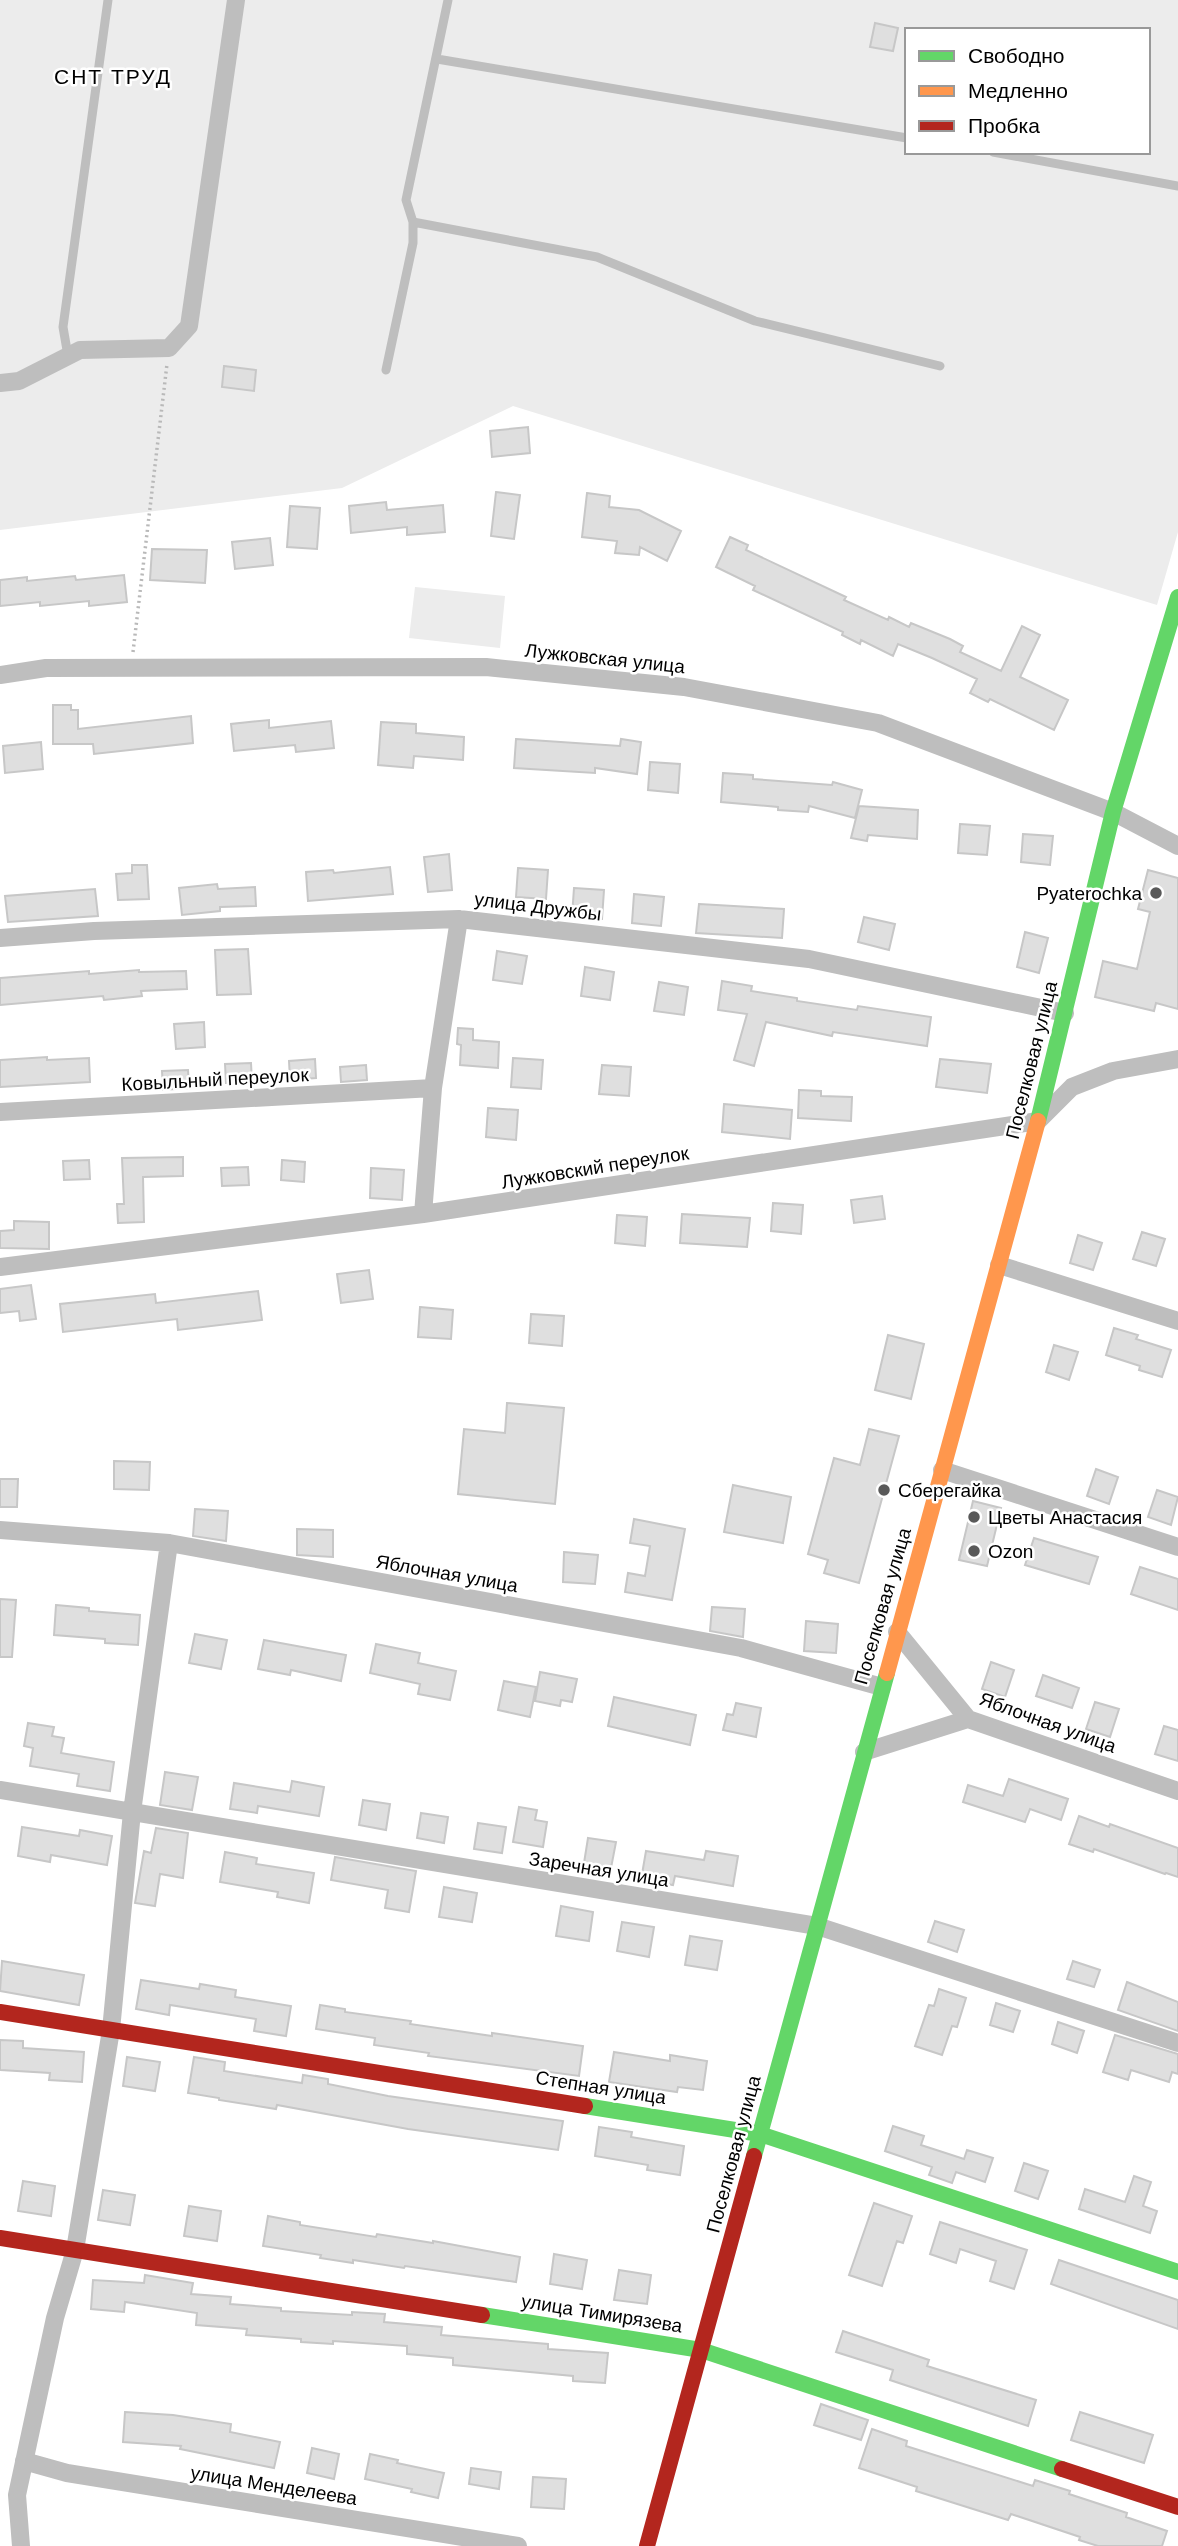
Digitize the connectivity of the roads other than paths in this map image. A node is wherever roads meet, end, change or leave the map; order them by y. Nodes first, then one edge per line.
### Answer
1 (108, 0) edge
2 (236, 0) edge
3 (448, 0) edge
4 (437, 59) junction
5 (905, 138) edge
6 (1004, 154) edge
7 (1178, 187) edge
8 (413, 222) junction
9 (68, 356) junction
10 (940, 366) dead end
11 (386, 370) dead end
12 (0, 383) edge
13 (1178, 597) edge
14 (0, 675) edge
15 (1113, 812) junction
16 (1178, 846) edge
17 (459, 919) junction
18 (0, 938) edge
19 (1065, 1013) junction
20 (1178, 1059) edge
21 (433, 1088) junction
22 (0, 1112) edge
23 (1038, 1121) junction
24 (423, 1214) junction
25 (999, 1265) junction
26 (0, 1267) edge
27 (1178, 1321) edge
28 (942, 1470) junction
29 (0, 1530) edge
30 (169, 1543) junction
31 (1178, 1547) edge
32 (897, 1632) junction
33 (882, 1687) junction
34 (968, 1719) junction
35 (864, 1752) junction
36 (0, 1790) edge
37 (1178, 1791) edge
38 (132, 1812) junction
39 (817, 1926) junction
40 (0, 2012) edge
41 (111, 2030) junction
42 (1178, 2043) edge
43 (760, 2134) junction
44 (0, 2238) edge
45 (75, 2250) junction
46 (1178, 2272) edge
47 (701, 2350) junction
48 (24, 2461) junction
49 (1178, 2507) edge
50 (0, 2518) edge
51 (19, 2520) junction
52 (21, 2546) edge
53 (518, 2546) edge
54 (648, 2546) edge

1 - 9 lane
2 - 9 street
3 - 4 lane
4 - 5 lane
4 - 8 lane
6 - 7 lane
8 - 10 lane
8 - 11 lane
9 - 12 street
13 - 15 main road, Поселковая улица
14 - 15 street, Лужковская улица
15 - 16 street, Лужковская улица
15 - 19 main road, Поселковая улица
17 - 18 street, улица Дружбы
17 - 19 street, улица Дружбы
17 - 21 street
19 - 23 main road, Поселковая улица
20 - 23 street
21 - 22 street, Ковыльный переулок
21 - 24 street
23 - 24 street, Лужковский переулок
23 - 25 main road, Поселковая улица
24 - 26 street, Лужковский переулок
25 - 27 street
25 - 28 main road, Поселковая улица
28 - 31 street
28 - 32 main road, Поселковая улица
29 - 30 street, Яблочная улица
30 - 33 street, Яблочная улица
30 - 38 street
32 - 33 main road, Поселковая улица
32 - 34 street, Яблочная улица
33 - 35 main road, Поселковая улица
34 - 35 street
34 - 37 street, Яблочная улица
35 - 39 main road, Поселковая улица
36 - 38 street, Заречная улица
38 - 39 street, Заречная улица
38 - 41 street
39 - 42 street, Заречная улица
39 - 43 main road, Поселковая улица
40 - 41 main road, Степная улица
41 - 43 main road, Степная улица
41 - 45 street
43 - 46 main road, Степная улица
43 - 47 main road, Поселковая улица
44 - 45 main road, улица Тимирязева
45 - 47 main road, улица Тимирязева
45 - 48 street
47 - 49 main road, улица Тимирязева
47 - 54 main road, Поселковая улица
48 - 51 street
48 - 53 street, улица Менделеева
50 - 51 street
51 - 52 street

